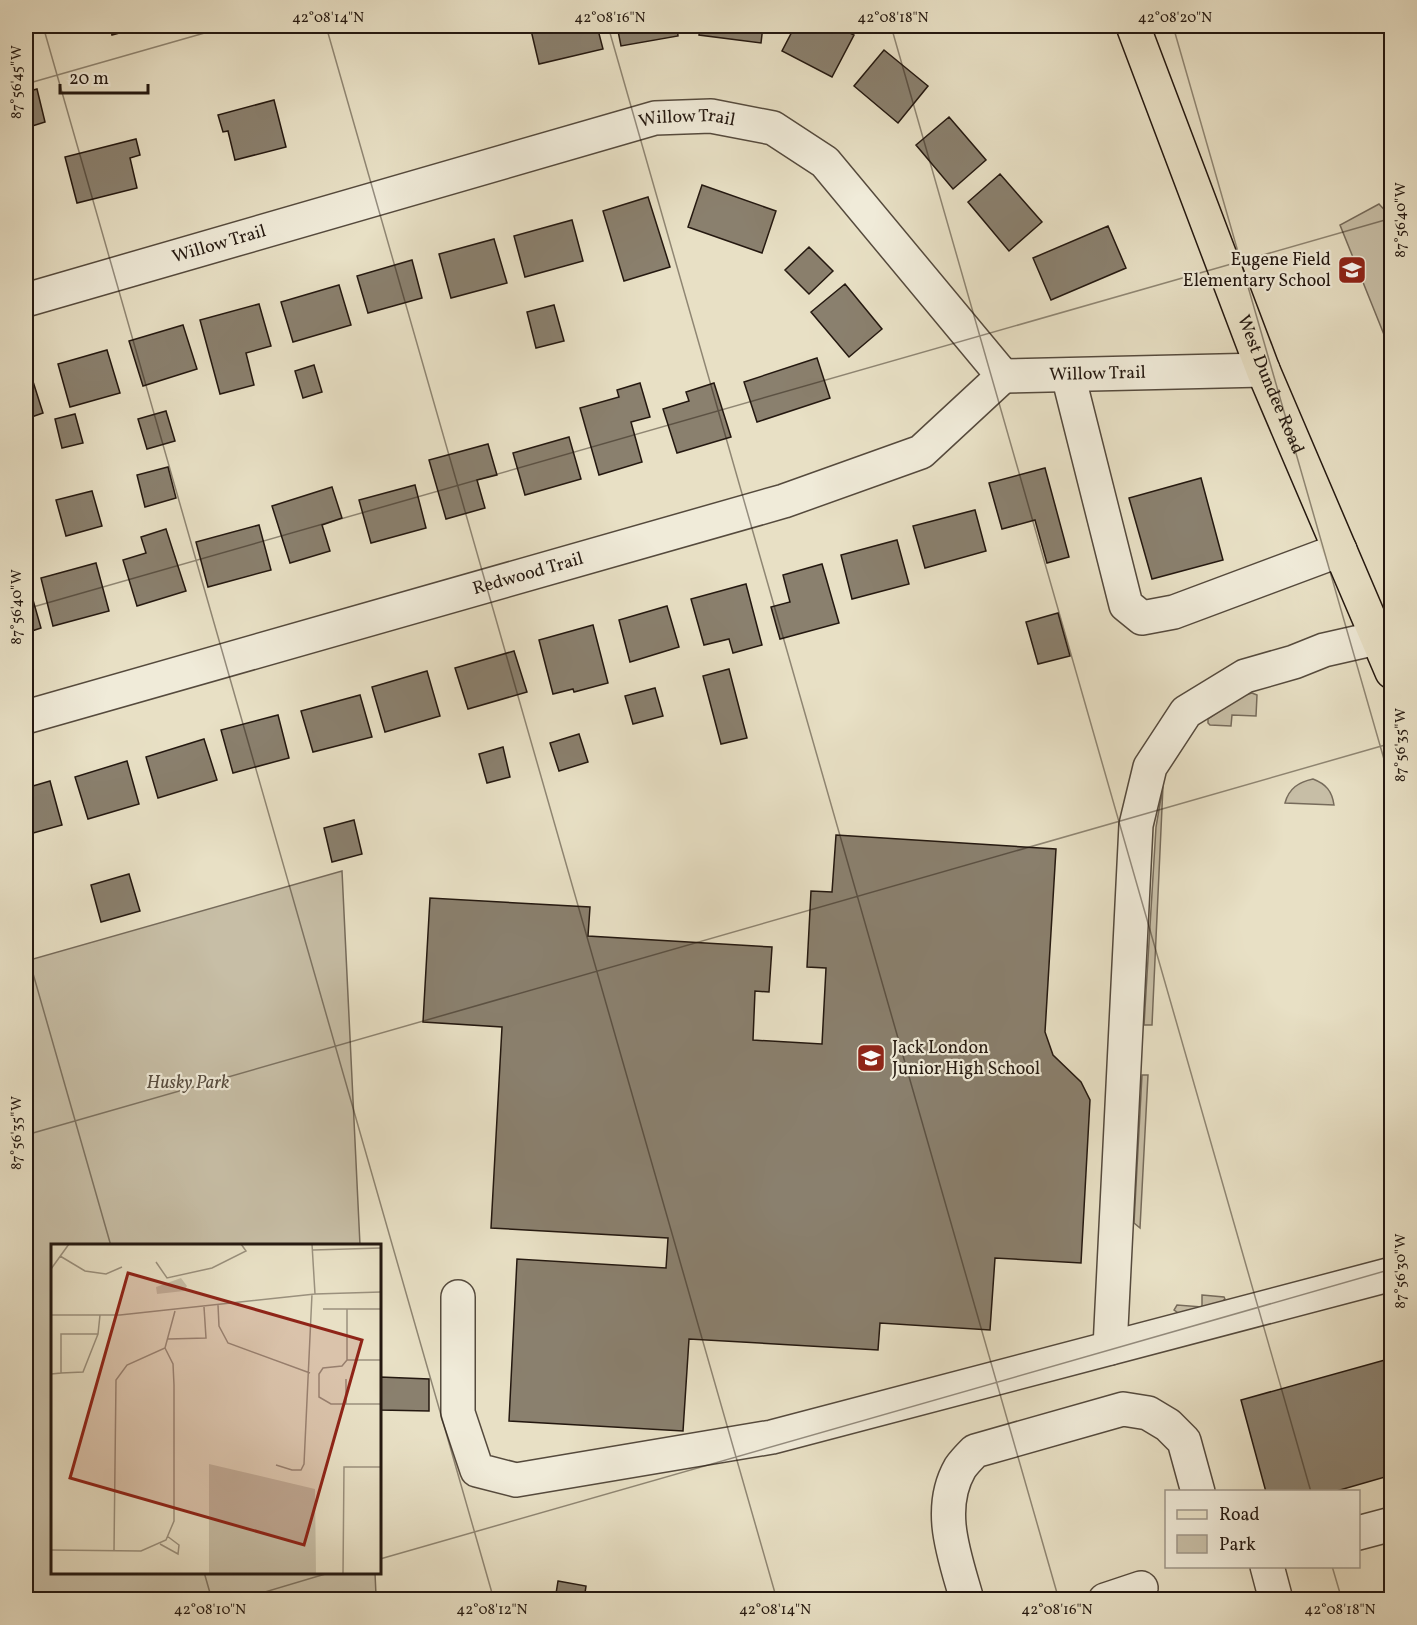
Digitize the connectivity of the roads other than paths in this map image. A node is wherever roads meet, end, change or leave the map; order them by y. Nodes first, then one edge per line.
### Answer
1 (1133, 26) edge
2 (26, 300) edge
3 (1263, 370) junction
4 (1068, 375) junction
5 (1003, 376) junction
6 (1340, 550) junction
7 (1377, 638) junction
8 (1392, 672) edge
9 (26, 717) edge
10 (1392, 1274) edge
11 (458, 1297) dead end
12 (1110, 1348) junction
13 (1198, 1490) edge
14 (1392, 1524) edge
15 (1360, 1533) edge
16 (1268, 1568) edge
17 (1141, 1588) dead end
18 (967, 1599) edge
19 (1105, 1599) edge
20 (1276, 1599) edge

1 - 3 main road, West Dundee Road
2 - 5 street, Willow Trail
3 - 4 street, Willow Trail
3 - 6 main road, West Dundee Road
4 - 5 street, Willow Trail
4 - 6 street
5 - 9 street, Redwood Trail
6 - 7 main road, West Dundee Road
7 - 8 main road, West Dundee Road
7 - 12 street
10 - 12 street
11 - 12 street
13 - 18 street
14 - 15 street
16 - 20 street
17 - 19 street

